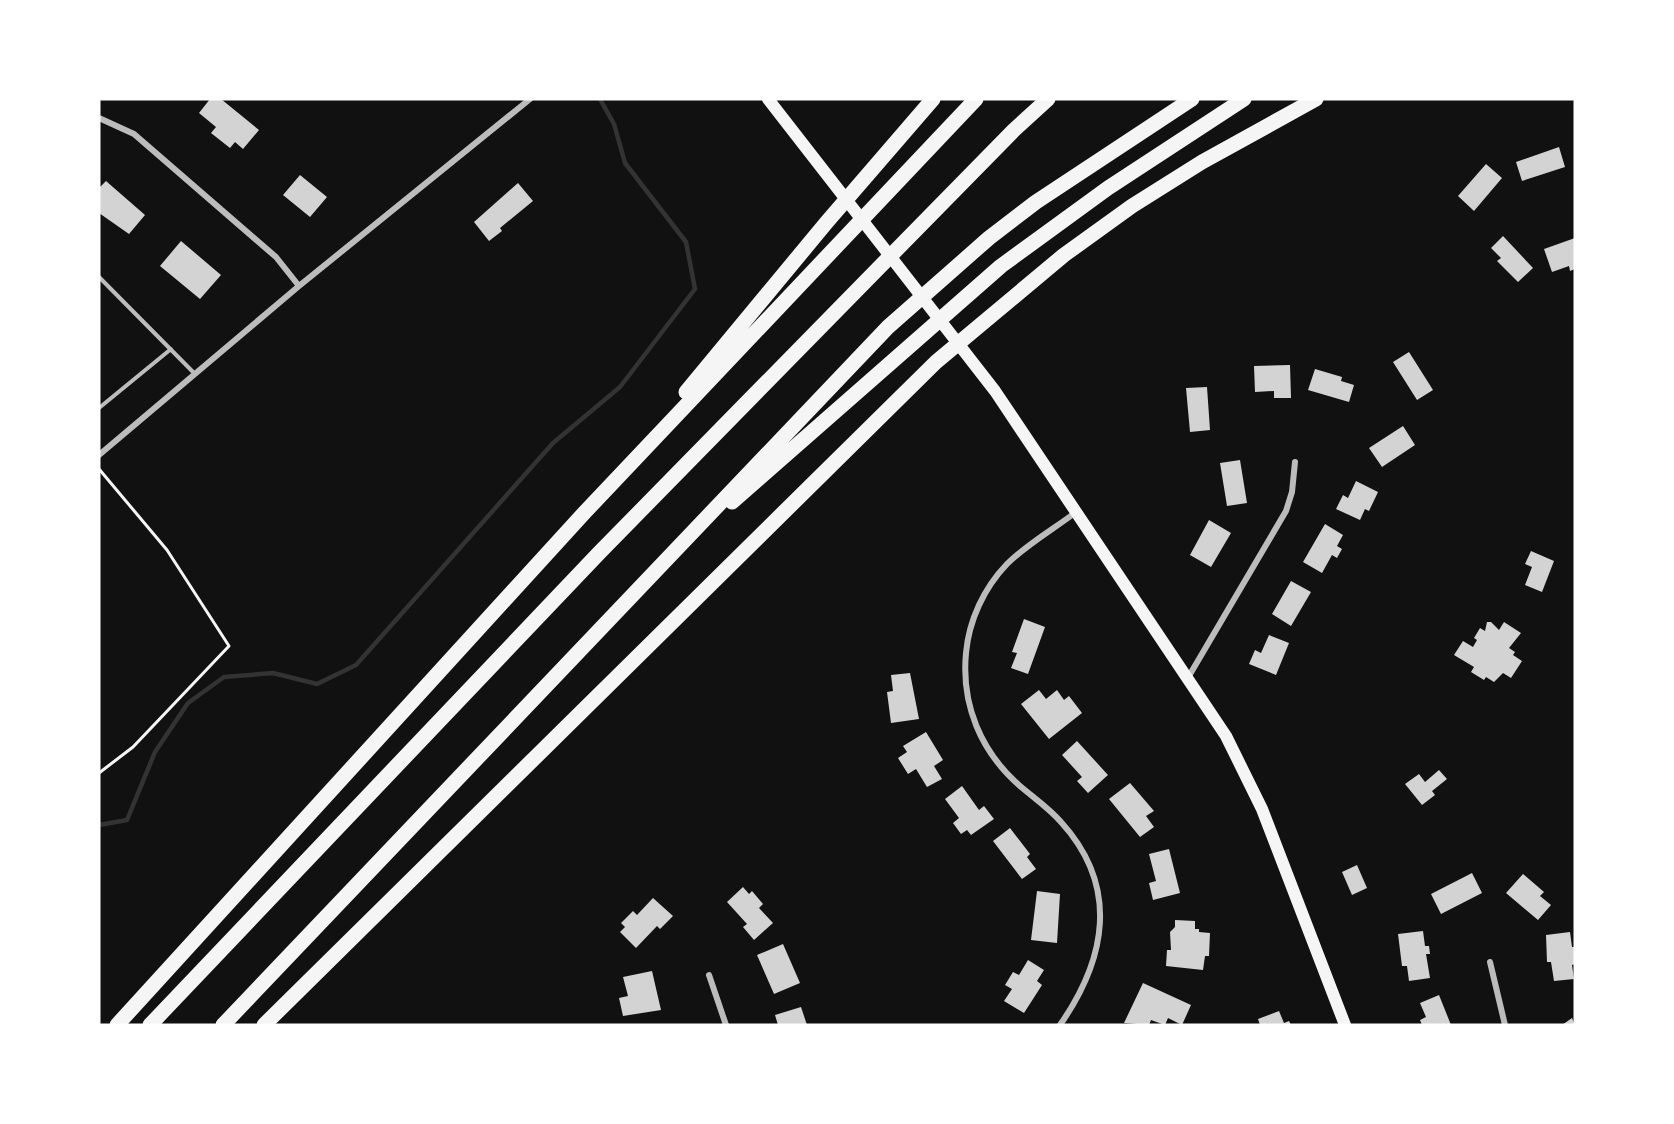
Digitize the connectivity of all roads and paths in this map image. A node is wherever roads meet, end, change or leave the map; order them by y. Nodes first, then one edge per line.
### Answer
1 (530, 99) edge
2 (768, 99) edge
3 (933, 99) edge
4 (976, 99) edge
5 (1041, 99) edge
6 (1047, 99) edge
7 (1192, 99) edge
8 (1244, 99) edge
9 (1316, 99) edge
10 (99, 118) edge
11 (1014, 130) junction
12 (99, 277) edge
13 (299, 286) junction
14 (171, 349) junction
15 (195, 374) junction
16 (99, 408) edge
17 (99, 455) edge
18 (1295, 462) dead end
19 (99, 469) edge
20 (1077, 511) junction
21 (585, 512) junction
22 (658, 567) junction
23 (1188, 676) junction
24 (99, 773) edge
25 (1490, 962) dead end
26 (709, 975) dead end
27 (117, 1025) edge
28 (150, 1025) edge
29 (223, 1025) edge
30 (264, 1025) edge
31 (726, 1025) edge
32 (1060, 1025) edge
33 (1345, 1025) edge
34 (1505, 1025) edge

1 - 13 street
2 - 20 main road
3 - 21 highway
4 - 21 highway
5 - 11 highway
6 - 11 highway
7 - 22 highway
8 - 22 highway
9 - 30 highway
10 - 13 street
11 - 28 highway
12 - 14 lane
13 - 15 street
14 - 15 lane
14 - 16 lane
15 - 17 street
18 - 23 street
19 - 24 path
20 - 23 main road
20 - 32 street
21 - 27 highway
22 - 29 highway
23 - 33 main road
25 - 34 street
26 - 31 street

